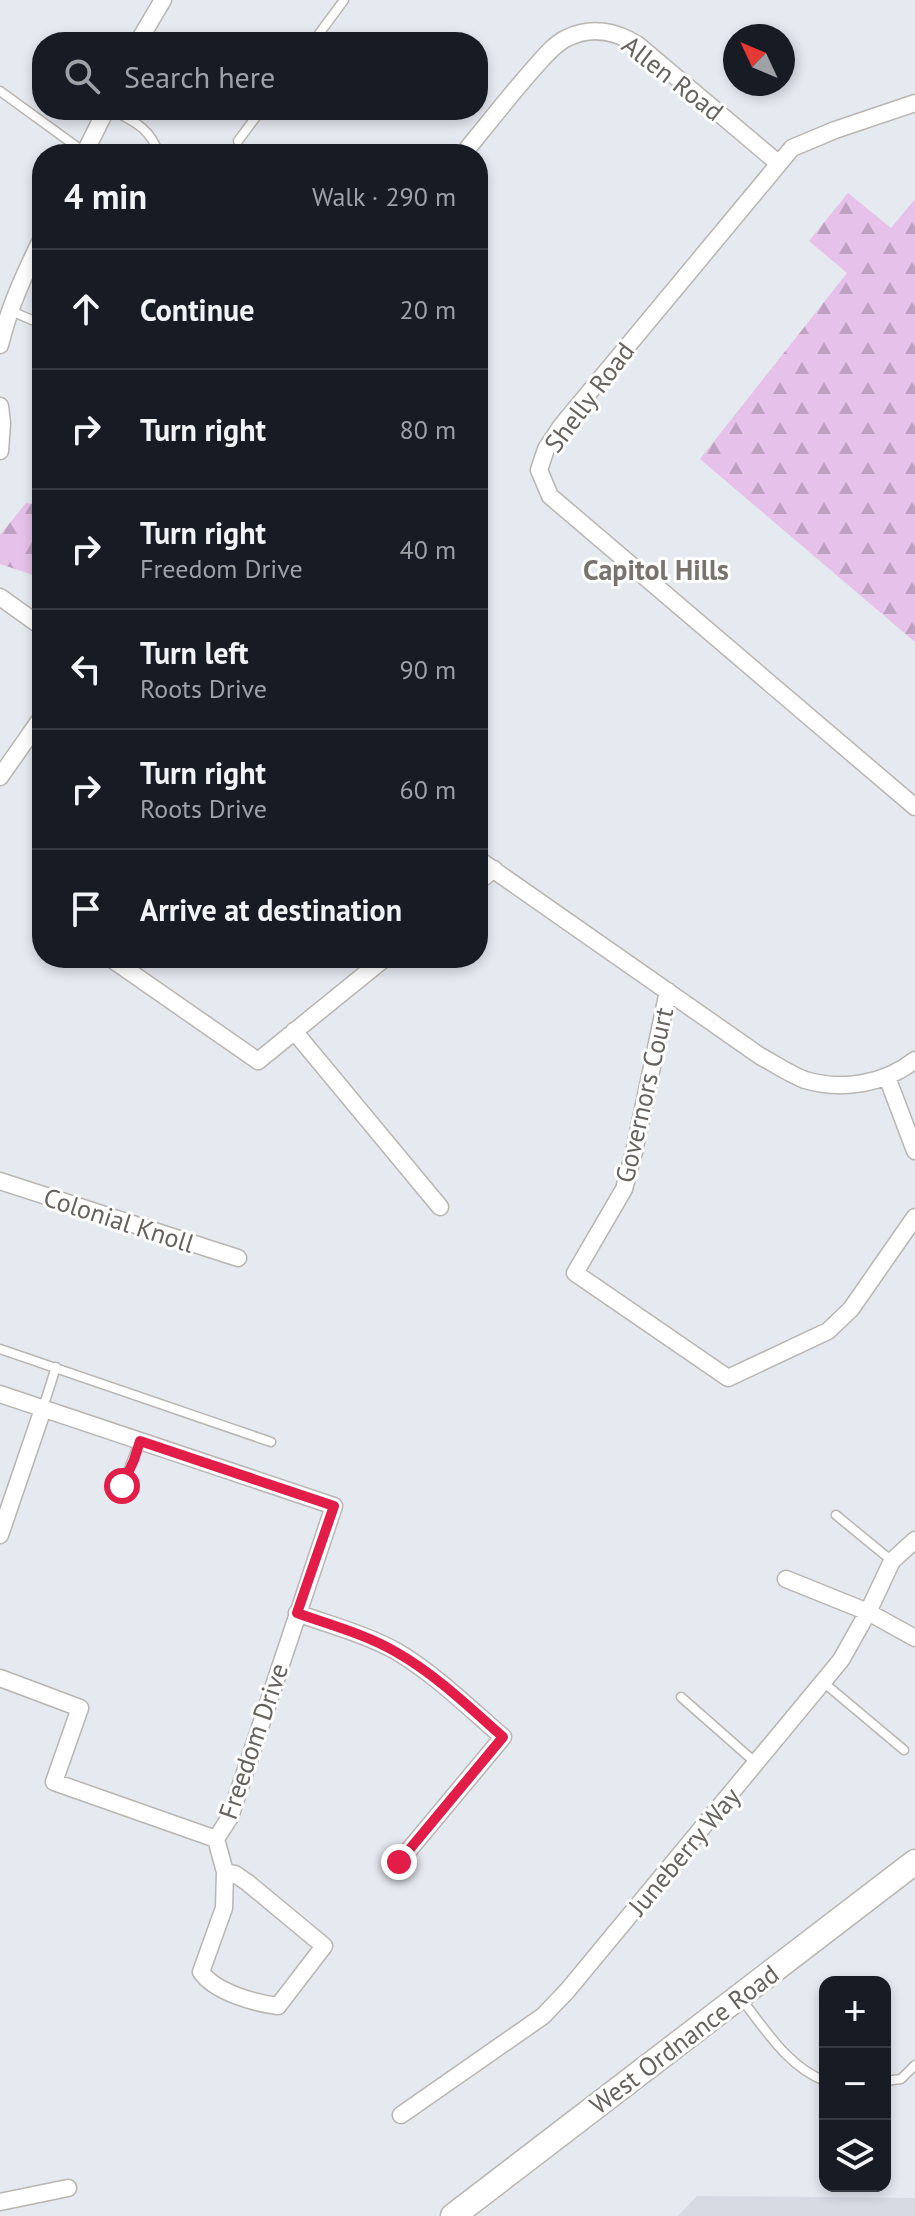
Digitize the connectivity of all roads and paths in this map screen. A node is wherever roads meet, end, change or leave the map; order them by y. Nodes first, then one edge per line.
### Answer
1 (163, 0) edge
2 (344, 0) edge
3 (144, 32) edge
4 (320, 32) edge
5 (0, 91) edge
6 (915, 103) edge
7 (32, 115) edge
8 (39, 120) edge
9 (103, 120) edge
10 (130, 120) edge
11 (254, 120) edge
12 (238, 141) dead end
13 (72, 144) edge
14 (89, 144) edge
15 (155, 144) edge
16 (471, 144) edge
17 (778, 163) junction
18 (32, 257) edge
19 (10, 310) junction
20 (32, 320) edge
21 (0, 345) edge
22 (0, 406) edge
23 (0, 451) edge
24 (0, 597) edge
25 (32, 620) edge
26 (32, 731) edge
27 (0, 777) edge
28 (915, 807) edge
29 (488, 865) edge
30 (494, 869) junction
31 (488, 874) edge
32 (124, 968) edge
33 (373, 968) edge
34 (668, 991) junction
35 (294, 1031) junction
36 (915, 1060) edge
37 (887, 1077) junction
38 (915, 1151) edge
39 (0, 1181) edge
40 (440, 1207) dead end
41 (915, 1217) edge
42 (238, 1258) dead end
43 (0, 1349) edge
44 (56, 1367) junction
45 (0, 1394) edge
46 (43, 1409) junction
47 (140, 1441) junction
48 (271, 1442) dead end
49 (122, 1486) dead end
50 (836, 1515) dead end
51 (0, 1535) edge
52 (915, 1540) edge
53 (892, 1561) junction
54 (786, 1579) dead end
55 (868, 1612) junction
56 (297, 1613) junction
57 (915, 1638) edge
58 (0, 1678) edge
59 (823, 1682) junction
60 (681, 1697) dead end
61 (904, 1750) dead end
62 (757, 1764) junction
63 (216, 1839) junction
64 (399, 1862) dead end
65 (915, 1862) edge
66 (225, 1872) junction
67 (739, 1997) junction
68 (915, 2065) edge
69 (915, 2078) edge
70 (819, 2079) edge
71 (901, 2079) junction
72 (891, 2080) edge
73 (401, 2115) dead end
74 (68, 2188) dead end
75 (0, 2202) edge
76 (453, 2216) edge

1 - 3 street
2 - 4 lane
5 - 7 lane
6 - 17 street, Shelly Road
8 - 13 lane
9 - 14 street
10 - 15 lane
11 - 12 lane
16 - 17 street, Allen Road
17 - 28 street, Shelly Road
18 - 19 street
19 - 20 lane
19 - 21 street
22 - 23 street
24 - 25 street
26 - 27 street
29 - 30 street
30 - 31 street
30 - 34 street
32 - 35 street
33 - 35 street
34 - 37 street
34 - 41 street, Governors Court
35 - 40 street
36 - 37 street
37 - 38 street
39 - 42 street, Colonial Knoll
43 - 44 lane
44 - 46 lane
44 - 48 lane
45 - 46 street
46 - 47 street
46 - 51 street
47 - 49 lane
47 - 56 street, Freedom Drive
50 - 53 lane
52 - 53 street, Juneberry Way
53 - 55 street, Juneberry Way
54 - 55 street
55 - 57 street
55 - 59 street, Juneberry Way
56 - 63 street, Freedom Drive
56 - 64 street
58 - 63 street, Freedom Drive
59 - 61 lane
59 - 62 street, Juneberry Way
60 - 62 lane
62 - 73 street, Juneberry Way
63 - 66 street
65 - 67 main road, West Ordnance Road
66 - 66 street
67 - 70 lane
67 - 76 main road, West Ordnance Road
68 - 71 lane
69 - 71 lane
71 - 72 lane
74 - 75 street

